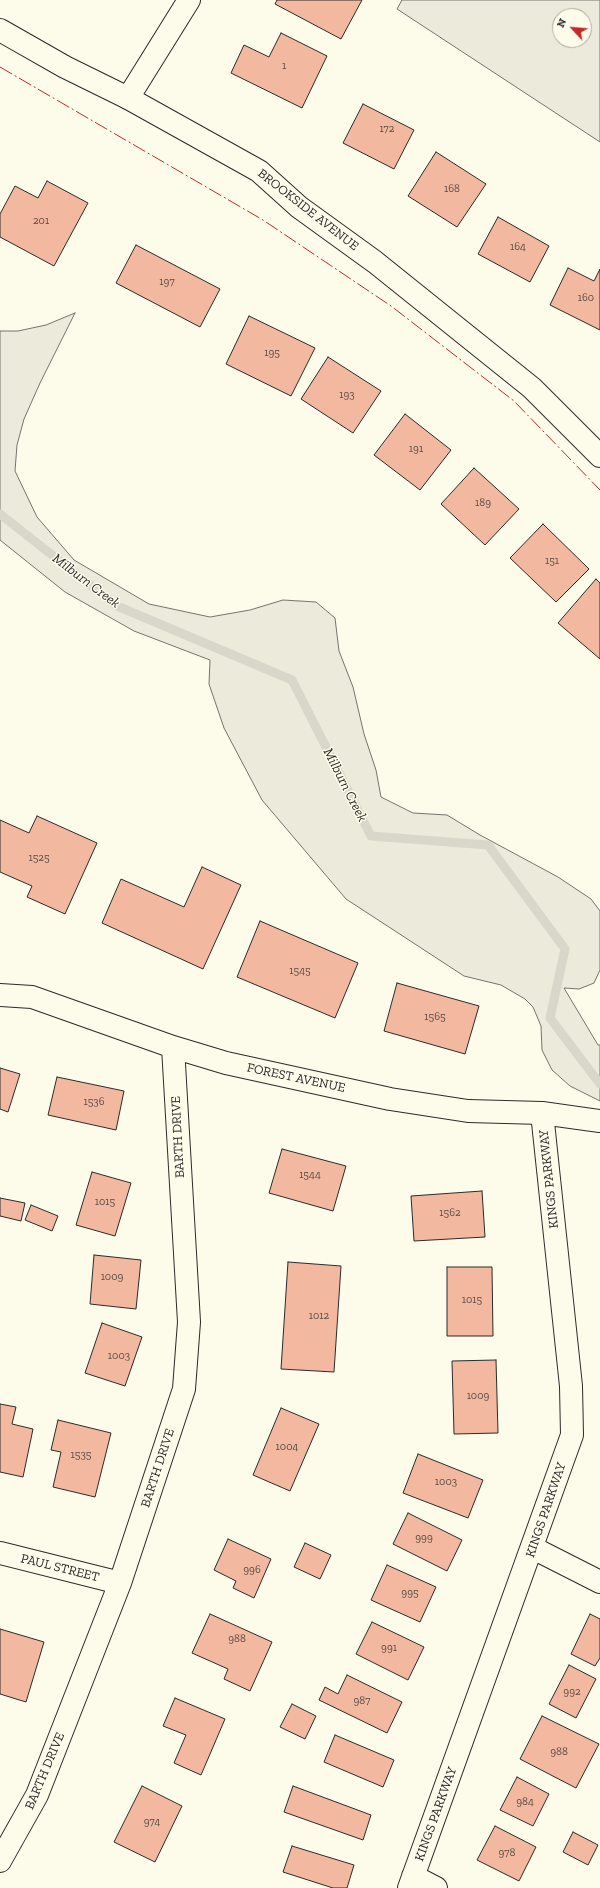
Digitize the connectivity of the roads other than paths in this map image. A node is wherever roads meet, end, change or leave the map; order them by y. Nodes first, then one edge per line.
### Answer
1 (189, 0) edge
2 (0, 30) edge
3 (128, 98) junction
4 (600, 456) edge
5 (0, 995) edge
6 (173, 1048) junction
7 (542, 1113) junction
8 (600, 1121) edge
9 (533, 1548) junction
10 (0, 1553) edge
11 (600, 1582) edge
12 (120, 1583) junction
13 (0, 1862) edge
14 (411, 1882) edge
15 (436, 1888) edge

1 - 3 street
2 - 3 street, BROOKSIDE AVENUE
3 - 4 street, BROOKSIDE AVENUE
5 - 6 street, FOREST AVENUE
6 - 7 street, FOREST AVENUE
6 - 12 street, BARTH DRIVE
7 - 8 street, FOREST AVENUE
7 - 9 street, KINGS PARKWAY
9 - 11 street
9 - 14 street, KINGS PARKWAY
10 - 12 street, PAUL STREET
12 - 13 street, BARTH DRIVE
14 - 15 street

